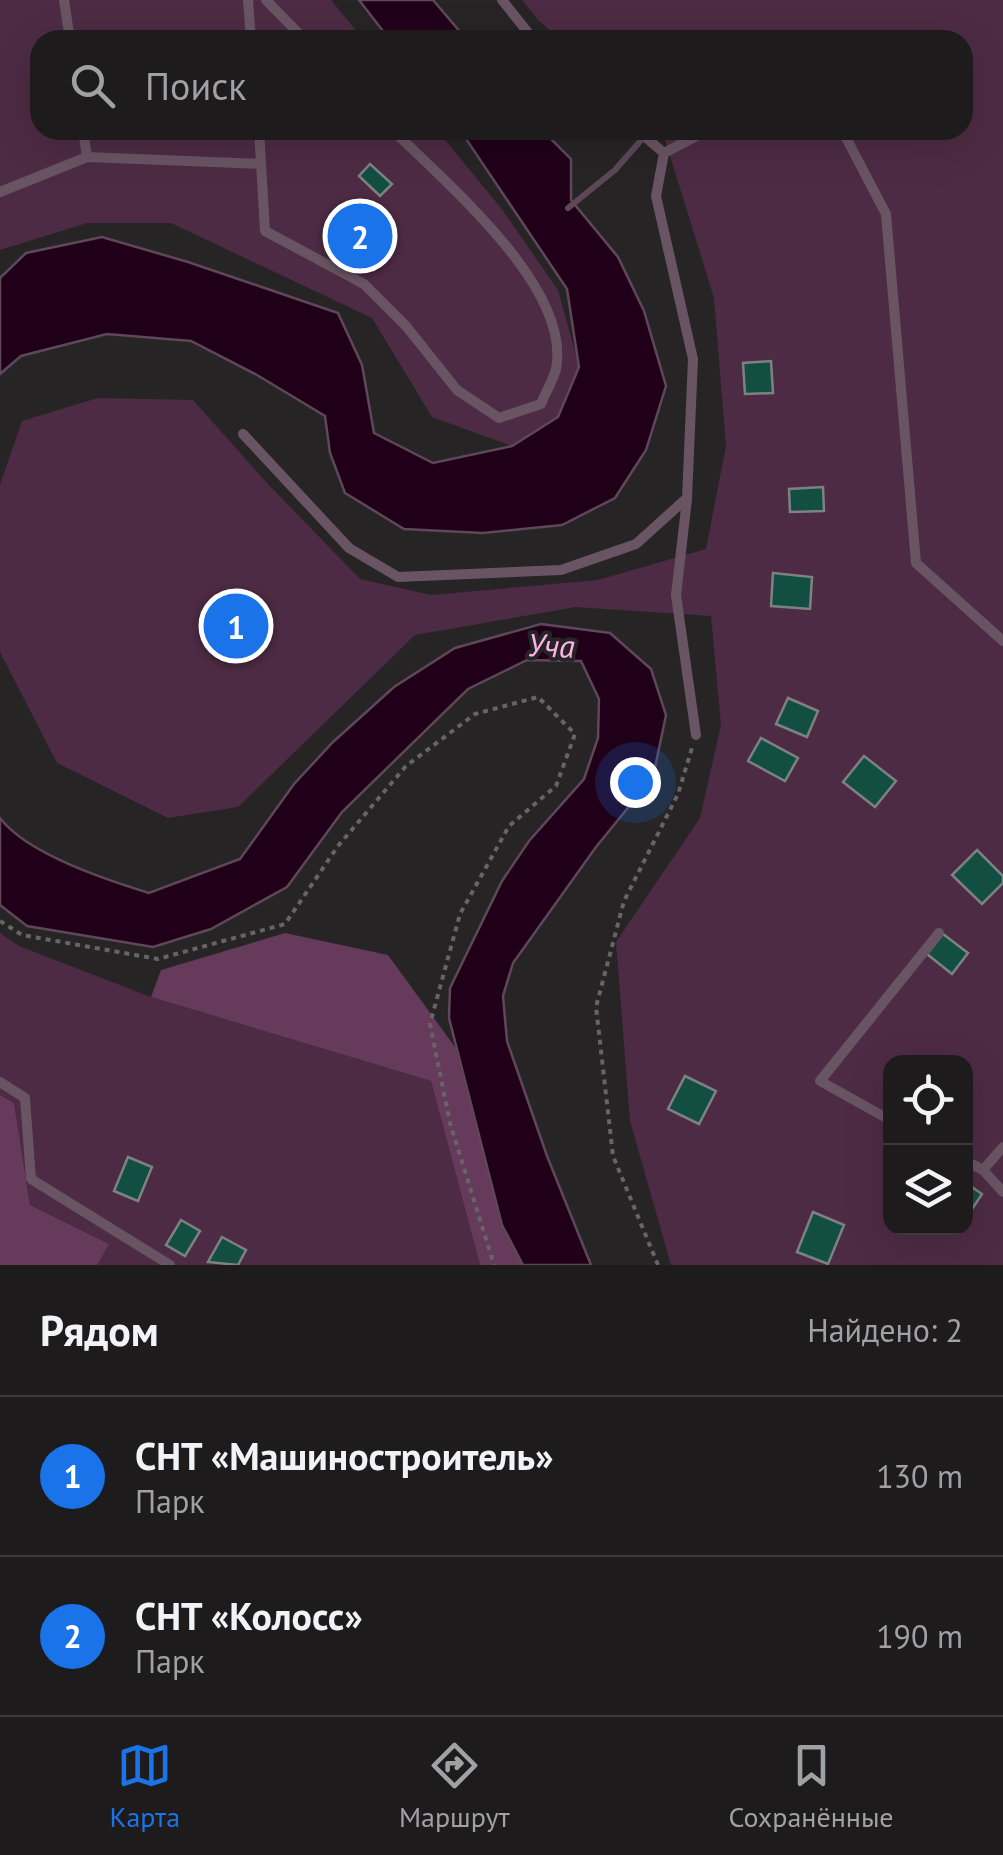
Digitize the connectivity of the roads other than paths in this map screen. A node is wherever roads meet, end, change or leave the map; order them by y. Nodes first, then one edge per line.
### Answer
1 (64, 0) edge
2 (248, 0) edge
3 (266, 0) edge
4 (502, 0) edge
5 (68, 30) edge
6 (250, 30) edge
7 (295, 30) edge
8 (526, 30) edge
9 (84, 140) edge
10 (260, 140) edge
11 (403, 140) edge
12 (649, 140) edge
13 (689, 140) edge
14 (847, 140) edge
15 (664, 153) junction
16 (87, 157) junction
17 (262, 164) junction
18 (0, 192) edge
19 (243, 434) dead end
20 (687, 498) junction
21 (1003, 641) edge
22 (696, 736) road end
23 (939, 933) dead end
24 (0, 1082) edge
25 (883, 1116) edge
26 (1003, 1147) edge
27 (973, 1165) edge
28 (982, 1170) junction
29 (1003, 1192) edge
30 (170, 1265) edge

1 - 5 lane
2 - 6 lane
3 - 7 lane
4 - 8 lane
9 - 16 lane
10 - 17 lane
11 - 17 lane
12 - 15 lane
13 - 15 lane
14 - 21 lane
15 - 20 lane
16 - 17 lane
16 - 18 lane
19 - 20 lane
20 - 22 lane
23 - 25 lane
24 - 30 lane
26 - 28 lane
27 - 28 lane
28 - 29 lane

